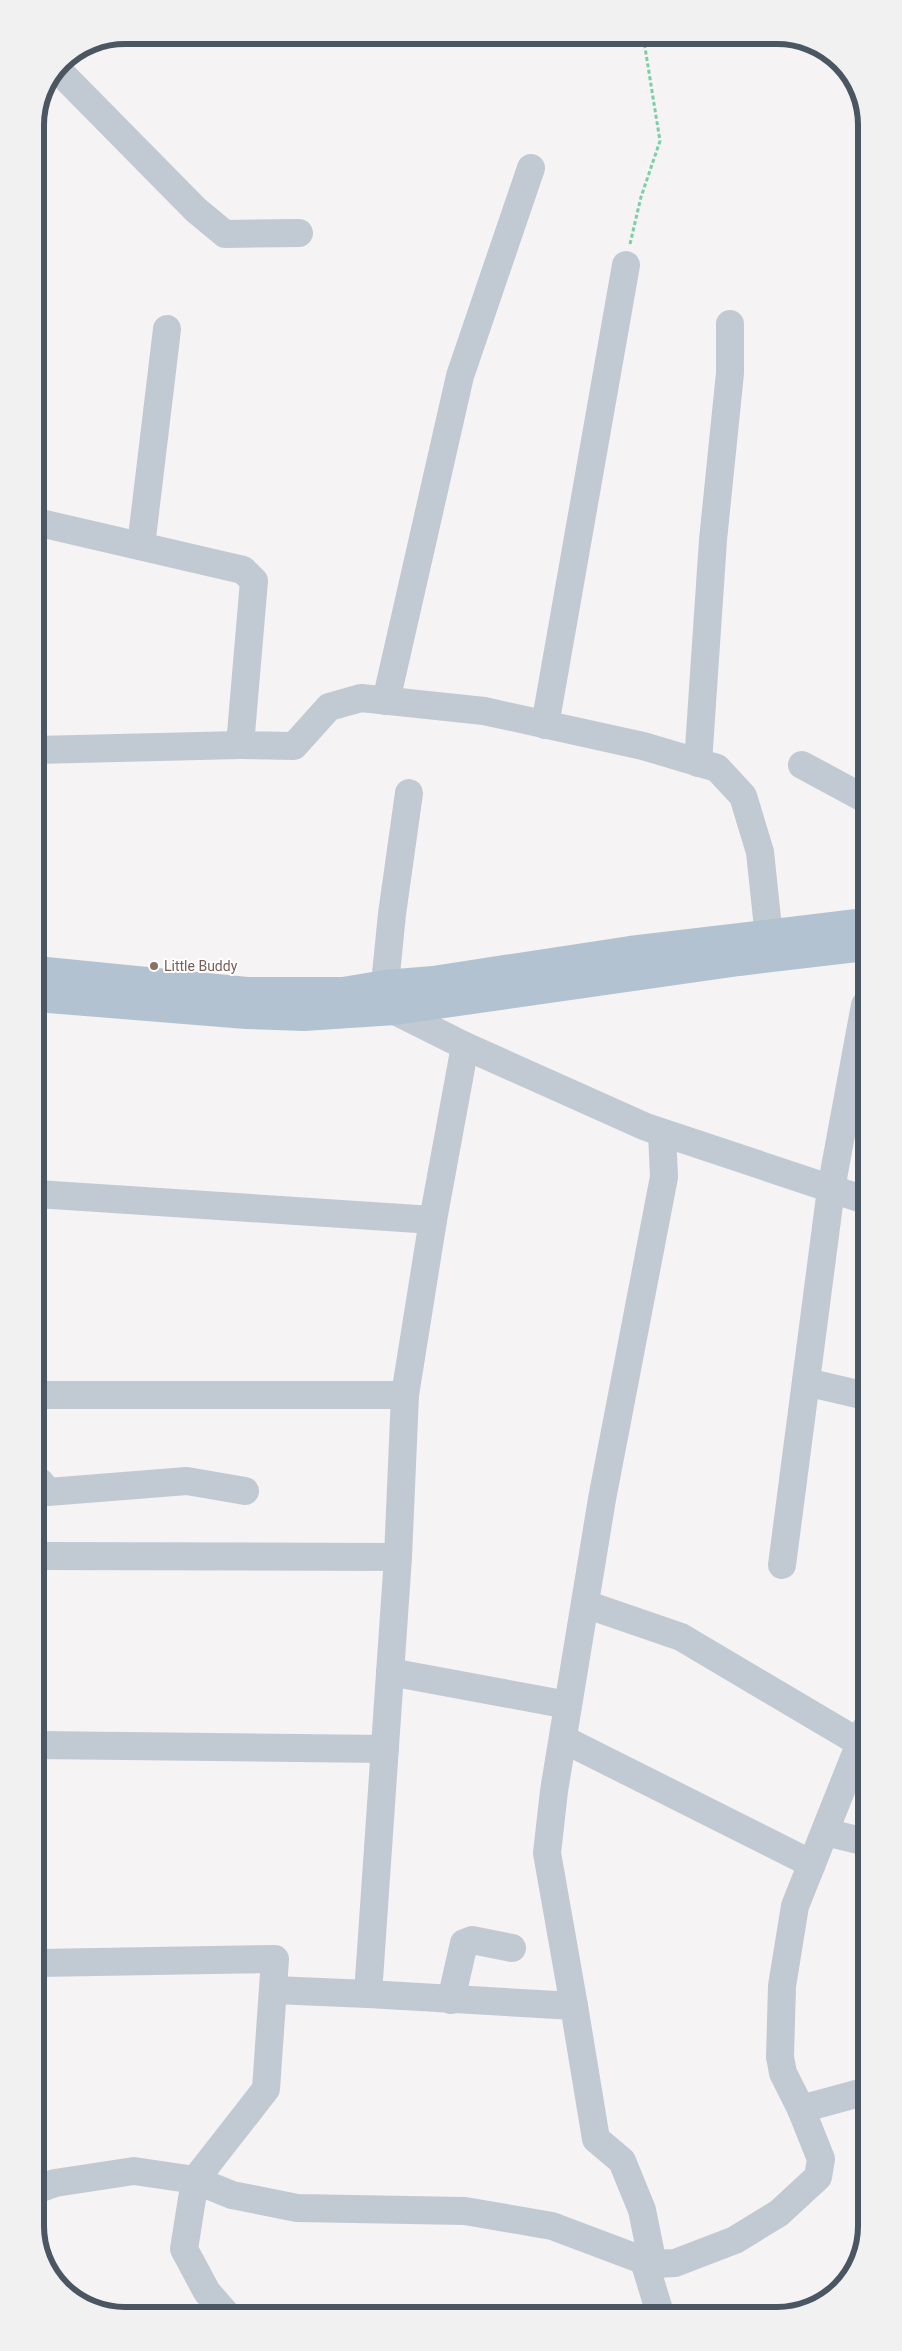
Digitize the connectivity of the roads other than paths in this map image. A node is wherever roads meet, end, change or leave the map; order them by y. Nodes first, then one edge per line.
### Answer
1 (62, 74) edge
2 (531, 168) dead end
3 (299, 233) dead end
4 (626, 265) road end
5 (730, 324) dead end
6 (167, 329) dead end
7 (44, 524) edge
8 (141, 546) junction
9 (386, 701) junction
10 (545, 725) junction
11 (240, 745) junction
12 (44, 750) edge
13 (698, 763) junction
14 (802, 765) dead end
15 (409, 793) dead end
16 (858, 795) edge
17 (858, 924) edge
18 (770, 946) junction
19 (858, 947) edge
20 (44, 971) edge
21 (385, 984) junction
22 (44, 999) edge
23 (395, 1011) junction
24 (465, 1046) junction
25 (858, 1060) edge
26 (662, 1133) junction
27 (831, 1188) junction
28 (44, 1194) edge
29 (858, 1197) edge
30 (433, 1220) junction
31 (806, 1382) junction
32 (858, 1394) edge
33 (45, 1395) dead end
34 (404, 1395) junction
35 (44, 1487) edge
36 (245, 1491) dead end
37 (44, 1556) edge
38 (398, 1557) junction
39 (782, 1565) dead end
40 (585, 1604) junction
41 (390, 1672) junction
42 (568, 1705) junction
43 (858, 1733) edge
44 (562, 1739) junction
45 (44, 1745) edge
46 (385, 1749) junction
47 (858, 1749) edge
48 (825, 1832) junction
49 (858, 1840) edge
50 (812, 1864) junction
51 (512, 1948) dead end
52 (44, 1963) edge
53 (274, 1990) junction
54 (368, 1994) junction
55 (451, 2000) junction
56 (574, 2006) junction
57 (858, 2093) edge
58 (801, 2109) junction
59 (194, 2180) junction
60 (44, 2187) edge
61 (648, 2263) junction
62 (220, 2307) edge
63 (658, 2307) edge

1 - 3 street
2 - 9 street
4 - 10 street
5 - 13 street
6 - 8 street
7 - 8 street
8 - 11 street
9 - 10 street
9 - 11 street
10 - 13 street
11 - 12 street
13 - 18 street
14 - 16 street
15 - 21 street
17 - 18 main road
18 - 19 main road
18 - 21 main road
18 - 23 main road
20 - 21 main road
21 - 23 street
22 - 23 main road
23 - 24 street
24 - 26 street
24 - 30 street
25 - 27 street
26 - 27 street
26 - 40 street
27 - 29 street
27 - 31 street
28 - 30 street
30 - 34 street
31 - 32 street
31 - 39 street
33 - 34 street
34 - 38 street
35 - 36 street
37 - 38 street
38 - 41 street
40 - 42 street
40 - 43 street
41 - 42 street
41 - 46 street
42 - 44 street
44 - 50 street
44 - 56 street
45 - 46 street
46 - 54 street
47 - 48 street
48 - 49 street
48 - 50 street
50 - 58 street
51 - 55 street
52 - 53 street
53 - 54 street
53 - 59 street
54 - 55 street
55 - 56 street
56 - 61 street
57 - 58 street
58 - 61 street
59 - 60 street
59 - 61 street
59 - 62 street
61 - 63 street

